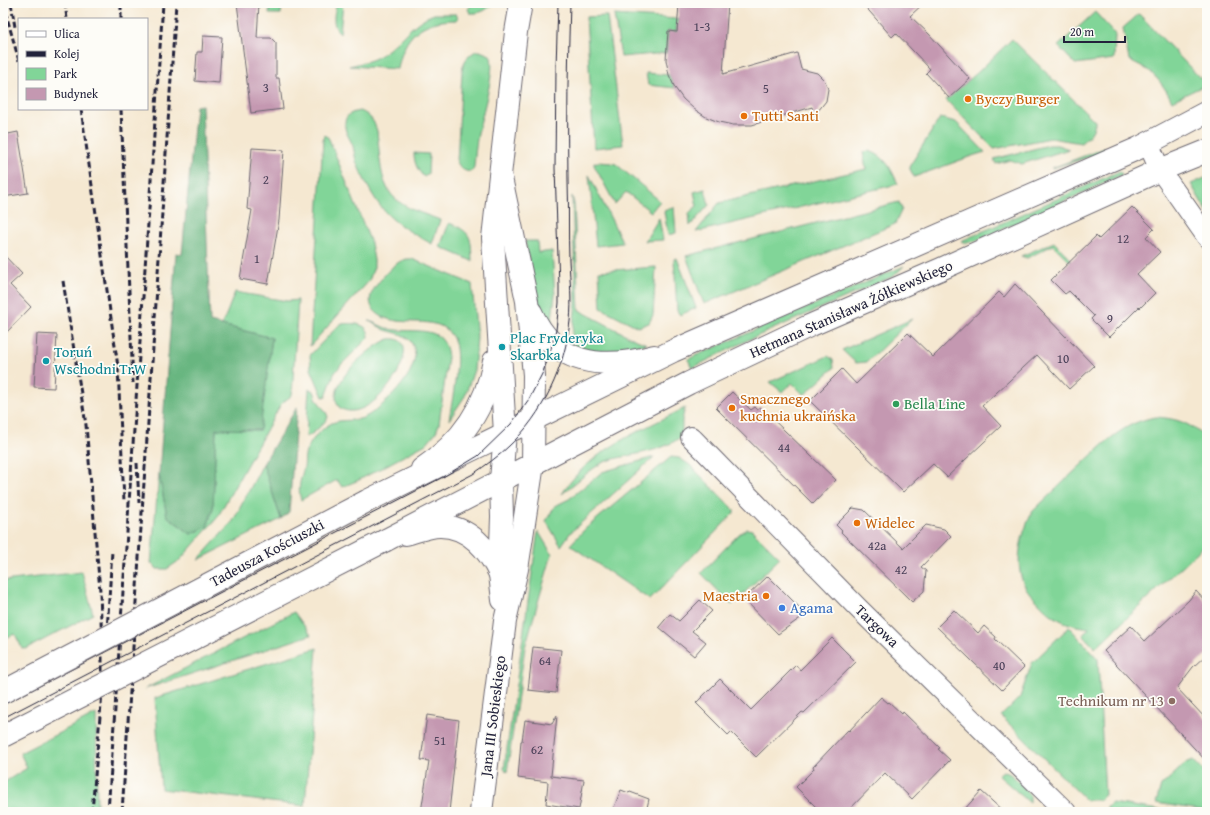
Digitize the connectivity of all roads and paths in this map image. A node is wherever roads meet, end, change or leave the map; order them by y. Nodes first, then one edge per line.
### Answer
1 (521, 3) edge
2 (1207, 112) edge
3 (1148, 143) junction
4 (1207, 151) edge
5 (1160, 170) junction
6 (501, 178) junction
7 (1207, 237) edge
8 (527, 301) junction
9 (498, 336) junction
10 (673, 351) junction
11 (533, 418) junction
12 (504, 433) junction
13 (691, 437) dead end
14 (533, 464) junction
15 (501, 480) junction
16 (398, 485) junction
17 (386, 540) junction
18 (500, 574) junction
19 (504, 621) junction
20 (3, 692) edge
21 (3, 736) edge
22 (481, 812) edge
23 (1066, 812) edge

1 - 6 main road
2 - 3 main road
3 - 5 street
3 - 10 main road
4 - 5 main road, Hetmana Stanisława Żółkiewskiego
5 - 7 street
5 - 14 main road, Hetmana Stanisława Żółkiewskiego
6 - 8 main road
6 - 9 main road
8 - 10 main road
8 - 11 main road
9 - 12 main road
9 - 16 main road
10 - 11 main road
11 - 12 main road, Tadeusza Kościuszki
11 - 14 main road
12 - 15 main road, Jana III Sobieskiego
12 - 16 main road, Tadeusza Kościuszki
13 - 23 street, Targowa
14 - 15 main road, Hetmana Stanisława Żółkiewskiego
14 - 19 main road, Jana III Sobieskiego
15 - 17 main road
15 - 18 main road, Jana III Sobieskiego
16 - 20 main road, Tadeusza Kościuszki, bridge
17 - 18 main road, Jana III Sobieskiego
17 - 21 main road, bridge
18 - 19 main road, Jana III Sobieskiego
19 - 22 main road, Jana III Sobieskiego

